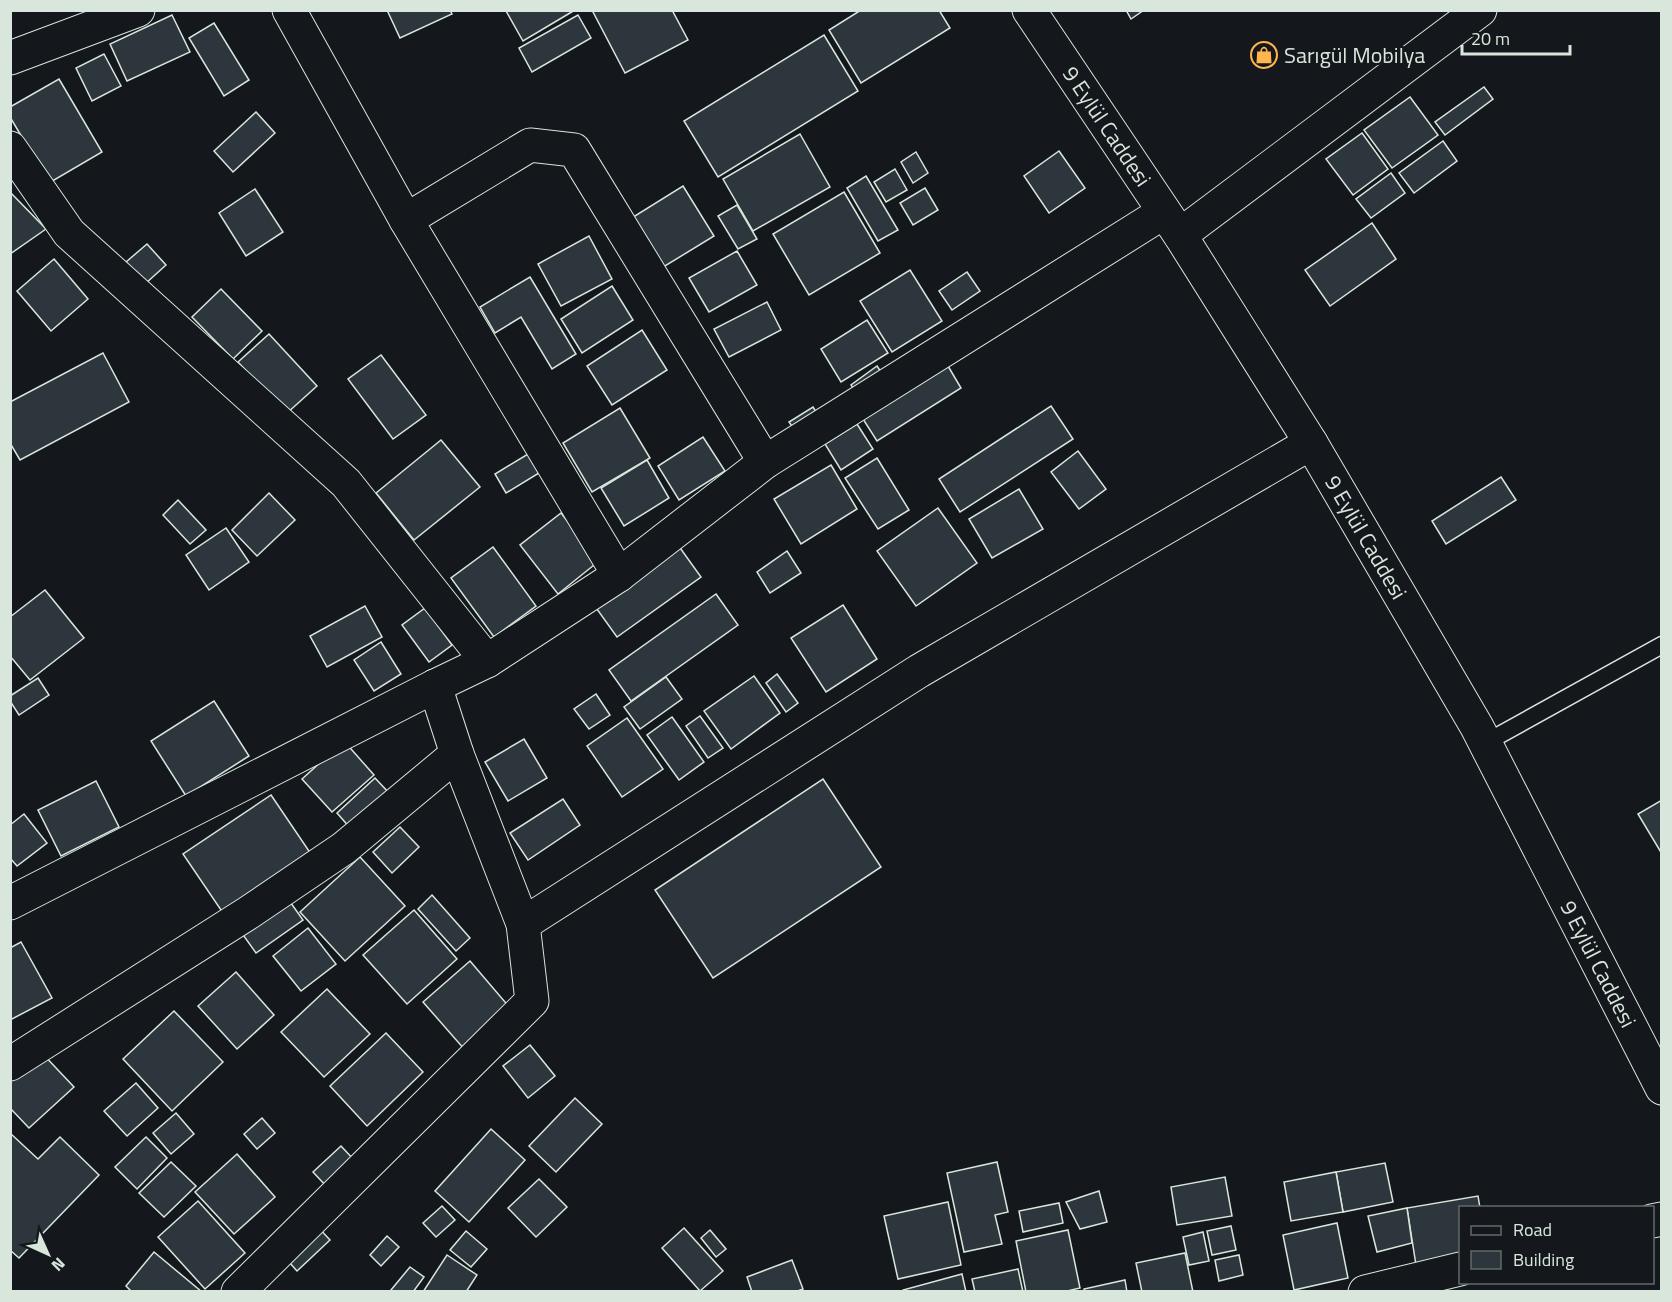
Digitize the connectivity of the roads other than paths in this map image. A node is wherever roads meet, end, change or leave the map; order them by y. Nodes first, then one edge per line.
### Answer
1 (138, 10) edge
2 (289, 10) edge
3 (1029, 10) edge
4 (1480, 10) edge
5 (10, 58) edge
6 (10, 148) edge
7 (406, 220) junction
8 (1172, 224) junction
9 (1311, 443) junction
10 (765, 462) junction
11 (619, 575) junction
12 (1662, 645) edge
13 (488, 661) junction
14 (435, 686) junction
15 (1485, 743) junction
16 (457, 754) junction
17 (10, 903) edge
18 (523, 924) junction
19 (10, 1064) edge
20 (1662, 1088) edge
21 (1459, 1269) edge
22 (238, 1292) edge
23 (1365, 1292) edge

1 - 5 street
2 - 7 street
3 - 8 street, 9 Eylül Caddesi
4 - 8 street
6 - 13 street
7 - 10 street
7 - 11 street
8 - 9 street, 9 Eylül Caddesi
8 - 10 street
9 - 15 street, 9 Eylül Caddesi
9 - 18 street
10 - 11 street
11 - 13 street
12 - 15 lane
13 - 14 street
14 - 16 street
14 - 17 street
15 - 20 street, 9 Eylül Caddesi
16 - 18 street
16 - 19 street
18 - 22 street
21 - 23 street

